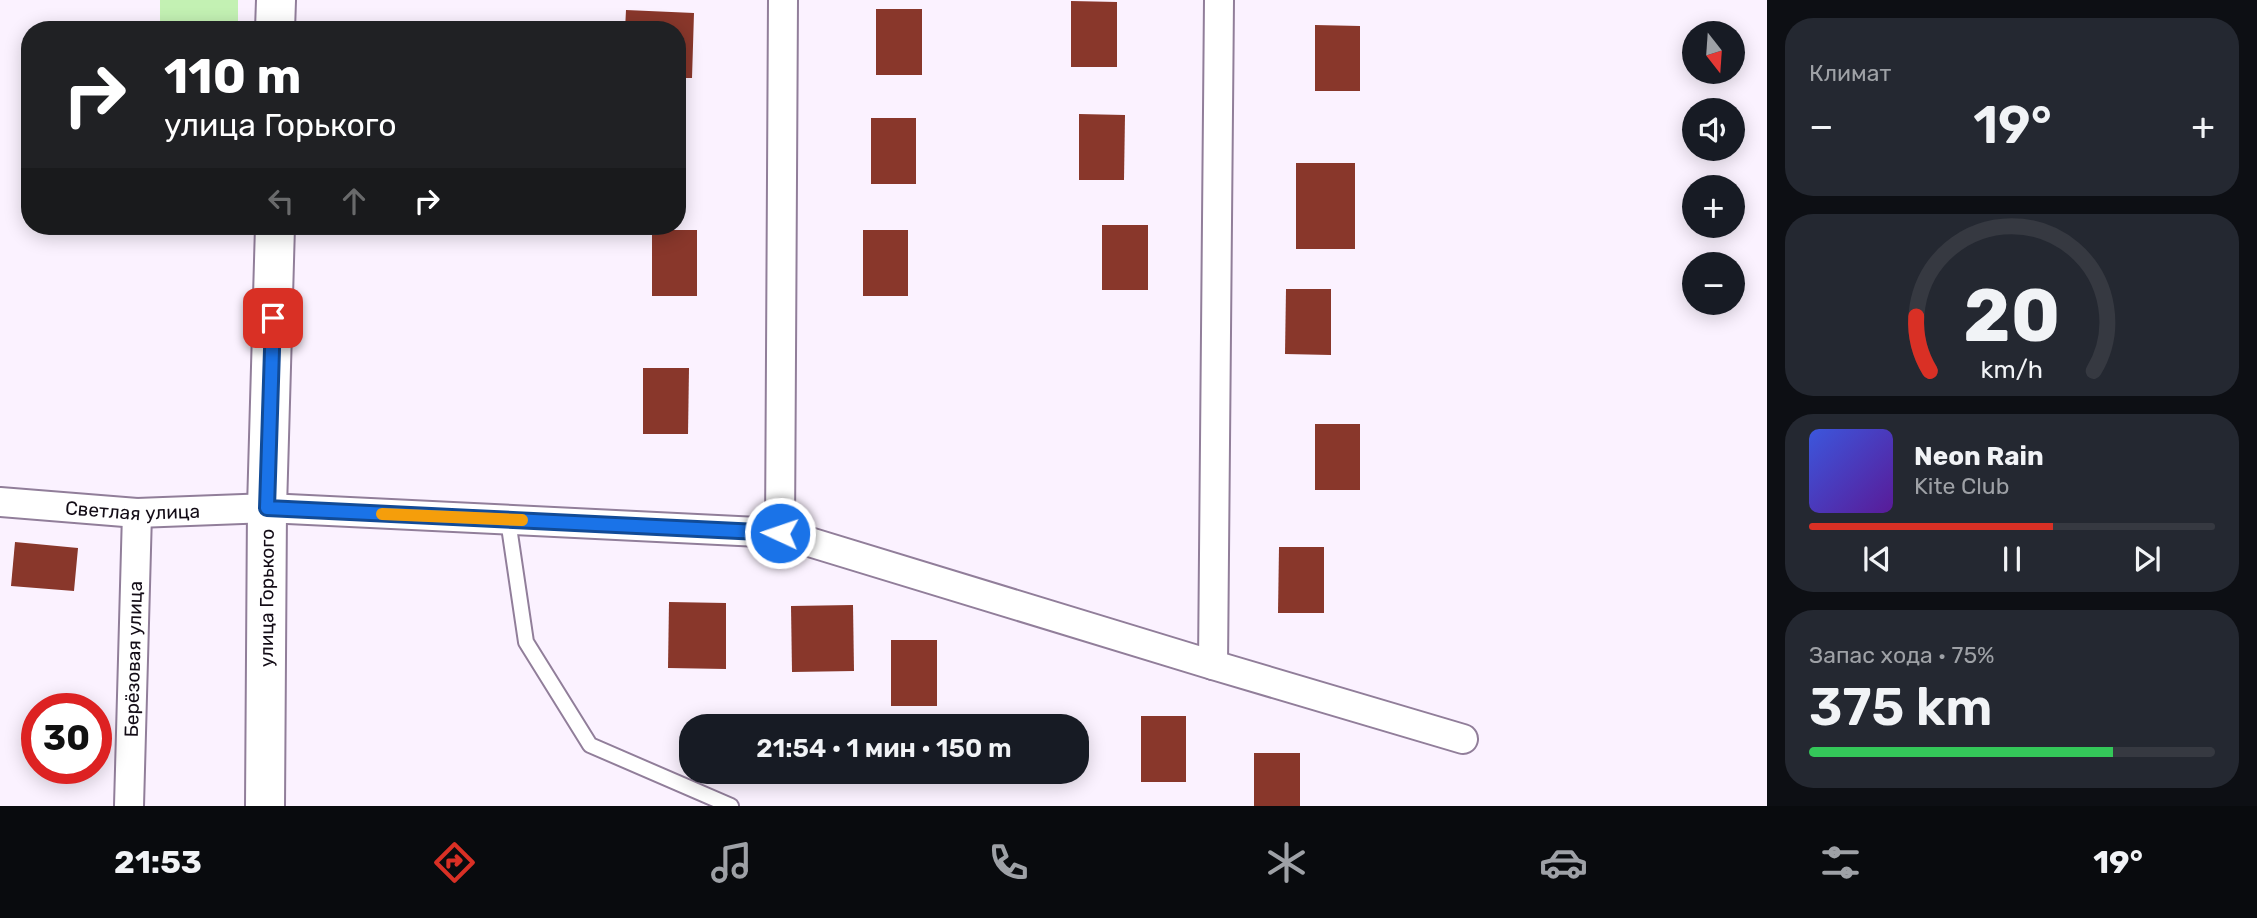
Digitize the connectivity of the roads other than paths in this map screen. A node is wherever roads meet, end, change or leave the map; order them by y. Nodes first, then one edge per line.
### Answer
1 (275, 0) edge
2 (783, 0) edge
3 (1219, 0) edge
4 (275, 21) edge
5 (275, 235) edge
6 (0, 502) edge
7 (267, 508) junction
8 (137, 513) junction
9 (508, 520) junction
10 (780, 533) junction
11 (1213, 666) junction
12 (1463, 738) dead end
13 (129, 806) edge
14 (265, 806) edge
15 (731, 806) edge

1 - 4 main road
2 - 10 street
3 - 11 street
5 - 7 main road, улица Горького
6 - 8 street, Светлая улица
7 - 8 street, Светлая улица
7 - 9 street, Светлая улица
7 - 14 main road, улица Горького
8 - 13 street, Берёзовая улица
9 - 10 street, Светлая улица
9 - 15 lane
10 - 11 street, Светлая улица
11 - 12 street, Светлая улица

